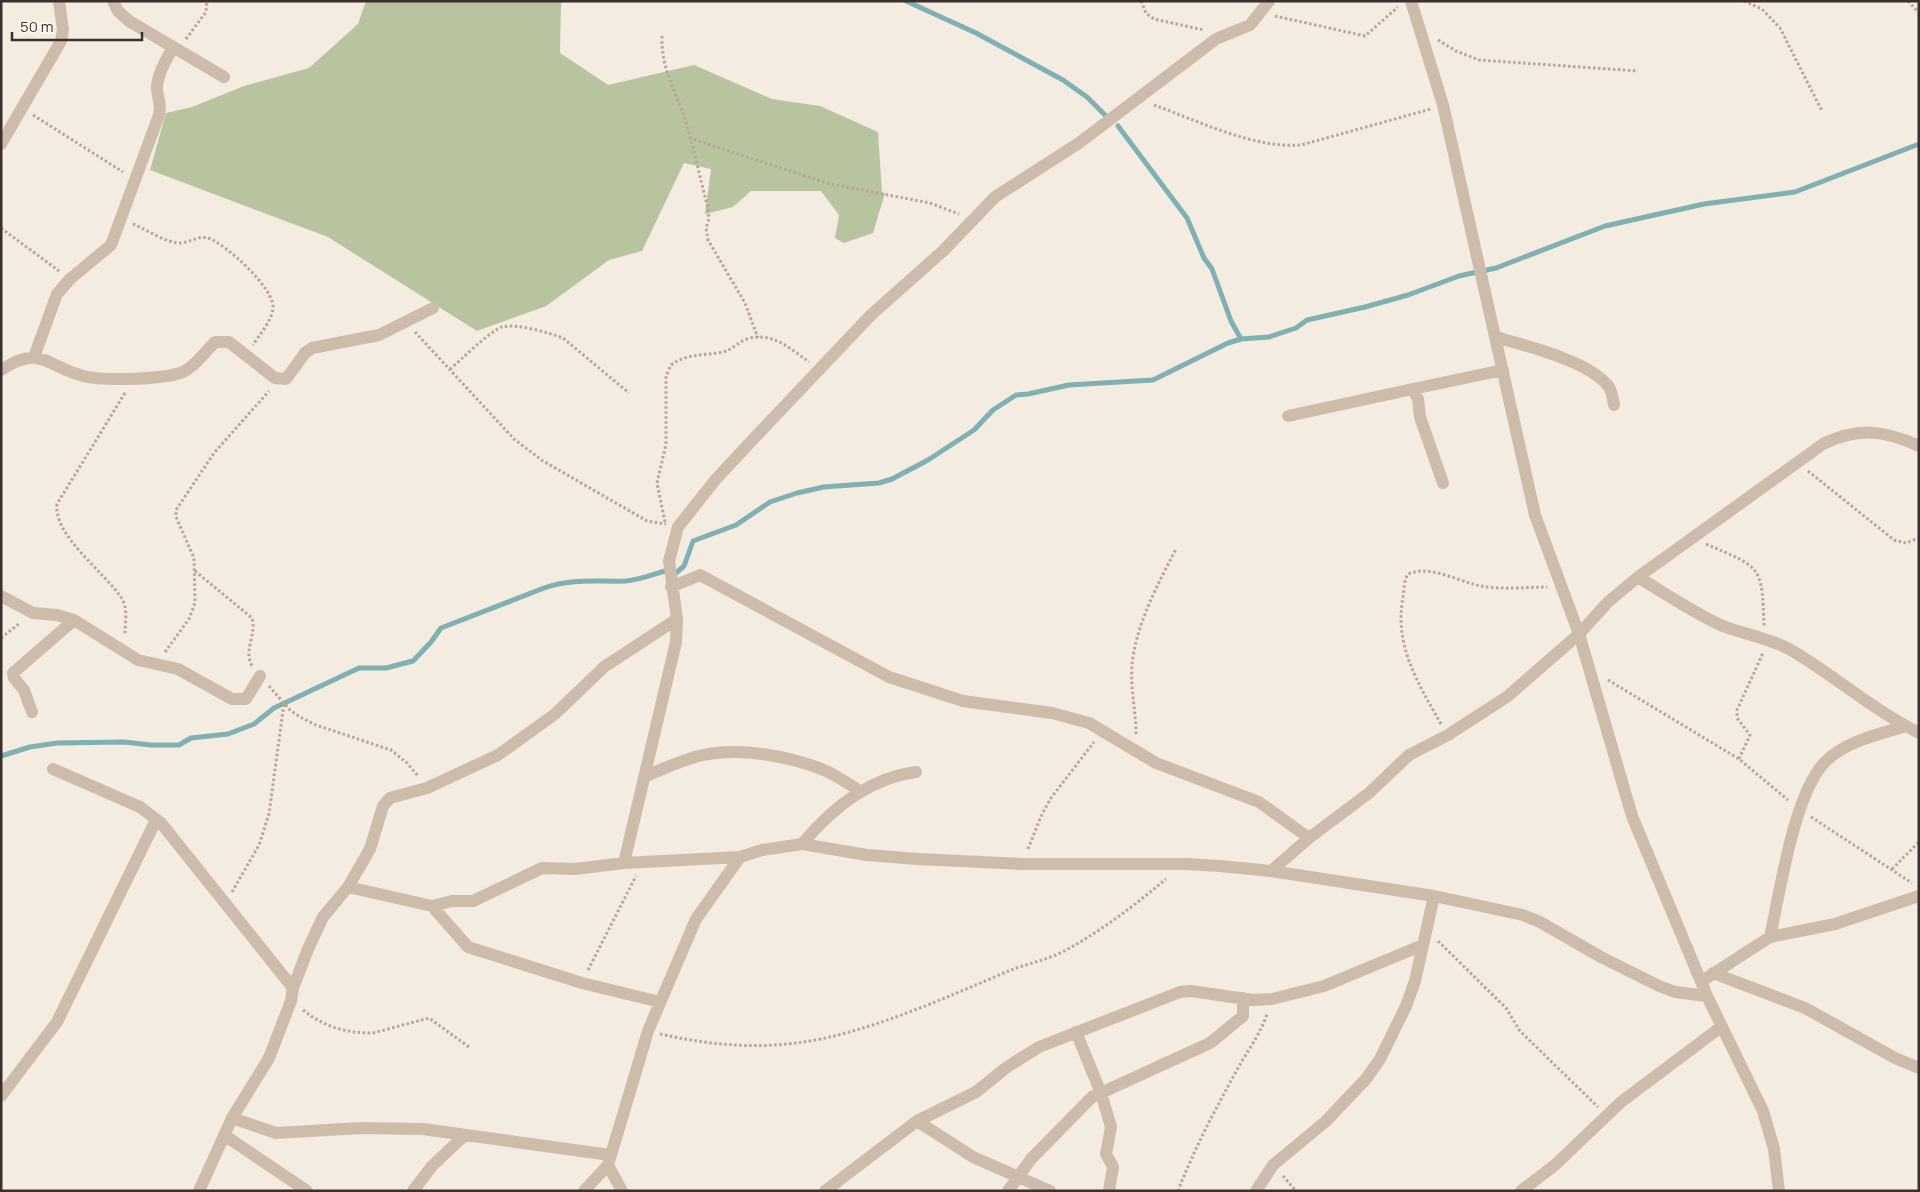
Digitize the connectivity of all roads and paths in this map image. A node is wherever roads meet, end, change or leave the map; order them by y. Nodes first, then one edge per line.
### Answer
1 (59, 1) edge
2 (113, 1) edge
3 (206, 1) edge
4 (1141, 1) edge
5 (1269, 1) edge
6 (1744, 1) edge
7 (1908, 1) edge
8 (1411, 3) edge
9 (1262, 12) junction
10 (1919, 13) edge
11 (1421, 29) junction
12 (1227, 34) junction
13 (662, 36) dead end
14 (176, 48) junction
15 (1638, 71) dead end
16 (224, 77) dead end
17 (1137, 98) junction
18 (1443, 105) junction
19 (22, 108) junction
20 (1822, 111) dead end
21 (689, 138) junction
22 (1, 144) edge
23 (134, 179) junction
24 (120, 218) junction
25 (971, 220) junction
26 (1, 228) edge
27 (70, 279) junction
28 (434, 308) dead end
29 (406, 322) junction
30 (1496, 337) junction
31 (758, 338) junction
32 (246, 356) junction
33 (34, 357) junction
34 (450, 369) junction
35 (1, 370) edge
36 (819, 370) junction
37 (1503, 370) junction
38 (134, 378) junction
39 (278, 380) junction
40 (1413, 389) junction
41 (629, 393) dead end
42 (1614, 405) dead end
43 (1288, 416) dead end
44 (1919, 446) edge
45 (1799, 461) junction
46 (1443, 482) dead end
47 (666, 524) junction
48 (678, 527) junction
49 (1691, 537) junction
50 (1919, 538) edge
51 (1176, 549) dead end
52 (194, 571) junction
53 (1638, 577) junction
54 (1562, 586) junction
55 (671, 587) junction
56 (1, 596) edge
57 (33, 613) junction
58 (678, 618) junction
59 (74, 620) junction
60 (1579, 634) junction
61 (1, 638) edge
62 (1766, 639) junction
63 (125, 652) junction
64 (156, 665) junction
65 (1590, 674) junction
66 (260, 676) junction
67 (284, 703) junction
68 (32, 712) dead end
69 (1906, 726) junction
70 (1103, 730) junction
71 (1919, 733) edge
72 (1448, 735) junction
73 (1136, 750) junction
74 (1739, 759) junction
75 (53, 769) dead end
76 (916, 772) dead end
77 (646, 776) junction
78 (427, 788) junction
79 (860, 791) junction
80 (1800, 809) junction
81 (156, 820) junction
82 (1309, 838) junction
83 (1919, 842) edge
84 (802, 844) junction
85 (740, 856) junction
86 (643, 862) junction
87 (624, 863) junction
88 (1023, 864) junction
89 (1186, 864) junction
90 (1892, 869) junction
91 (1271, 871) junction
92 (348, 887) junction
93 (1919, 888) edge
94 (1434, 896) junction
95 (1919, 896) edge
96 (226, 903) junction
97 (432, 906) junction
98 (1426, 930) junction
99 (1770, 937) junction
100 (1423, 946) junction
101 (1713, 973) junction
102 (1702, 981) junction
103 (582, 983) junction
104 (293, 988) junction
105 (1707, 996) junction
106 (1243, 998) junction
107 (1272, 999) junction
108 (291, 1002) junction
109 (660, 1002) junction
110 (1721, 1027) junction
111 (648, 1030) junction
112 (1076, 1032) junction
113 (469, 1048) dead end
114 (1919, 1068) edge
115 (1101, 1093) junction
116 (1, 1096) edge
117 (1608, 1116) junction
118 (232, 1118) junction
119 (917, 1122) junction
120 (224, 1135) junction
121 (465, 1135) junction
122 (610, 1160) junction
123 (1273, 1165) junction
124 (1017, 1177) junction
125 (199, 1191) edge
126 (308, 1191) edge
127 (413, 1191) edge
128 (584, 1191) edge
129 (622, 1191) edge
130 (825, 1191) edge
131 (1008, 1191) edge
132 (1050, 1191) edge
133 (1109, 1191) edge
134 (1178, 1191) edge
135 (1256, 1191) edge
136 (1296, 1191) edge
137 (1521, 1191) edge
138 (1779, 1191) edge

1 - 19 street
2 - 14 street
3 - 14 path
4 - 12 path
5 - 9 street
6 - 20 path
7 - 10 path
8 - 9 path
8 - 11 street
9 - 12 street
11 - 15 path
11 - 18 street
12 - 17 street
13 - 21 path
14 - 16 street
14 - 23 street
17 - 18 path
17 - 25 street
18 - 30 street
19 - 22 street
19 - 23 path
21 - 25 path
21 - 31 path
23 - 24 street
24 - 27 street
24 - 32 path
25 - 36 street
26 - 27 path
27 - 33 street
28 - 29 street
29 - 34 path
29 - 39 street
30 - 37 street
30 - 42 street
31 - 36 path
31 - 47 path
32 - 38 street
32 - 39 street
33 - 35 street
33 - 38 street
34 - 41 path
34 - 47 path
36 - 48 street
37 - 40 street
37 - 54 street
38 - 63 path
39 - 52 path
40 - 43 street
40 - 46 street
44 - 45 street
45 - 49 street
45 - 50 path
47 - 48 path
48 - 55 street
49 - 53 street
49 - 62 path
51 - 73 path
52 - 64 path
52 - 66 path
53 - 60 street
53 - 62 street
54 - 60 street
54 - 72 path
55 - 58 street
55 - 70 street
56 - 57 street
57 - 59 street
57 - 61 path
58 - 77 street
58 - 78 street
59 - 63 street
59 - 68 street
60 - 65 street
60 - 72 street
62 - 69 street
62 - 74 path
63 - 64 street
64 - 66 street
65 - 74 path
65 - 102 street
66 - 67 path
67 - 78 path
67 - 96 path
69 - 71 street
69 - 80 street
70 - 73 street
70 - 88 path
72 - 82 street
73 - 82 street
74 - 80 path
75 - 81 street
76 - 79 street
77 - 79 street
77 - 87 street
78 - 92 street
79 - 84 street
80 - 90 path
80 - 99 street
81 - 96 street
81 - 116 street
82 - 91 street
83 - 90 path
84 - 85 street
84 - 88 street
85 - 86 street
85 - 109 street
86 - 87 street
86 - 103 path
87 - 97 street
88 - 89 street
89 - 91 street
89 - 111 path
90 - 93 path
91 - 94 street
92 - 97 street
92 - 104 street
94 - 98 street
94 - 105 street
95 - 99 street
96 - 104 street
97 - 103 street
98 - 100 street
98 - 117 path
99 - 101 street
100 - 107 street
100 - 123 street
101 - 102 street
101 - 114 street
102 - 105 street
103 - 109 street
104 - 108 street
105 - 110 street
106 - 107 street
106 - 112 street
106 - 115 street
107 - 134 path
108 - 113 path
108 - 118 street
109 - 111 street
110 - 117 street
110 - 138 street
111 - 122 street
112 - 115 street
112 - 119 street
115 - 124 street
115 - 133 street
117 - 137 street
118 - 120 street
118 - 121 street
119 - 124 street
119 - 130 street
120 - 125 street
120 - 126 street
121 - 122 street
121 - 127 street
122 - 128 street
122 - 129 street
123 - 135 street
123 - 136 path
124 - 131 street
124 - 132 street

